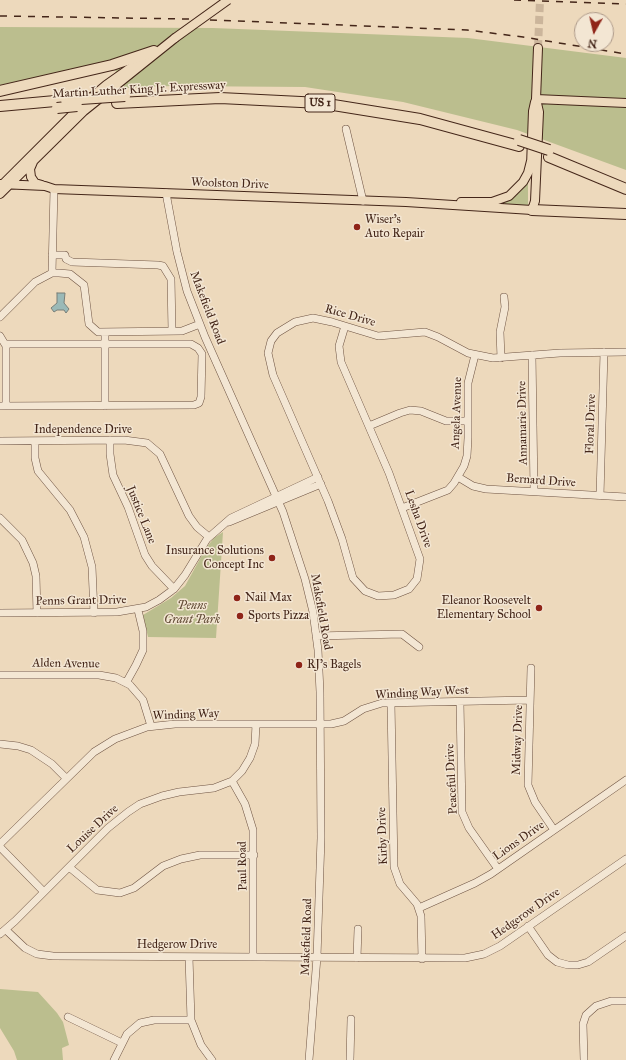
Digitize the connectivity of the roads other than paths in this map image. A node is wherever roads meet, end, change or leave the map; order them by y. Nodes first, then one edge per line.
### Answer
1 (228, 0) edge
2 (175, 38) junction
3 (538, 48) tunnel mouth
4 (154, 51) junction
5 (0, 91) edge
6 (536, 99) junction
7 (626, 103) edge
8 (0, 106) edge
9 (0, 112) edge
10 (346, 129) dead end
11 (519, 143) junction
12 (549, 154) junction
13 (33, 161) junction
14 (531, 161) junction
15 (626, 182) edge
16 (44, 186) junction
17 (2, 187) edge
18 (54, 189) junction
19 (626, 189) edge
20 (166, 193) junction
21 (363, 201) junction
22 (406, 202) junction
23 (532, 210) junction
24 (626, 214) edge
25 (52, 255) junction
26 (52, 273) junction
27 (504, 297) dead end
28 (0, 317) edge
29 (200, 324) junction
30 (345, 326) junction
31 (184, 330) junction
32 (172, 331) junction
33 (105, 332) junction
34 (0, 336) edge
35 (184, 343) junction
36 (5, 344) junction
37 (105, 344) junction
38 (604, 352) junction
39 (626, 352) edge
40 (475, 355) junction
41 (532, 355) junction
42 (501, 358) junction
43 (3, 406) edge
44 (105, 406) junction
45 (468, 421) junction
46 (369, 426) junction
47 (110, 440) junction
48 (0, 441) edge
49 (35, 441) junction
50 (458, 477) junction
51 (320, 480) junction
52 (534, 491) junction
53 (600, 496) junction
54 (626, 496) edge
55 (277, 499) junction
56 (402, 508) junction
57 (0, 518) edge
58 (209, 537) junction
59 (174, 589) junction
60 (138, 610) junction
61 (0, 613) edge
62 (37, 613) junction
63 (94, 613) junction
64 (316, 636) junction
65 (419, 647) dead end
66 (531, 668) dead end
67 (0, 675) edge
68 (126, 683) junction
69 (530, 700) junction
70 (460, 702) junction
71 (391, 703) junction
72 (256, 724) junction
73 (320, 724) junction
74 (151, 726) junction
75 (0, 744) edge
76 (66, 778) junction
77 (626, 780) edge
78 (232, 781) junction
79 (554, 830) junction
80 (0, 845) edge
81 (254, 855) junction
82 (626, 859) edge
83 (69, 867) junction
84 (498, 869) junction
85 (44, 892) junction
86 (419, 908) junction
87 (528, 926) junction
88 (358, 928) dead end
89 (3, 932) edge
90 (626, 936) edge
91 (253, 956) junction
92 (189, 957) junction
93 (317, 957) junction
94 (357, 958) junction
95 (422, 959) junction
96 (626, 1001) edge
97 (68, 1017) dead end
98 (351, 1019) dead end
99 (191, 1020) junction
100 (122, 1043) junction
101 (114, 1060) edge
102 (211, 1060) edge
103 (309, 1060) edge
104 (350, 1060) edge
105 (584, 1060) edge

1 - 2 main road, bridge
2 - 4 main road
2 - 13 main road
3 - 6 main road, Woolston Drive
4 - 5 highway
4 - 17 main road
6 - 7 main road
6 - 14 main road, Woolston Drive
6 - 23 main road, Woolston Drive
8 - 11 highway, Martin Luther King Jr. Expressway / US 1, bridge
9 - 11 highway, Martin Luther King Jr. Expressway / US 1, bridge
10 - 21 street
11 - 12 highway, Martin Luther King Jr. Expressway / US 1, bridge
12 - 15 highway, Martin Luther King Jr. Expressway / US 1
12 - 19 highway, Martin Luther King Jr. Expressway / US 1
13 - 16 main road
13 - 17 main road
14 - 22 main road, Woolston Drive
14 - 23 main road, Woolston Drive
16 - 17 main road, Woolston Drive
16 - 18 main road, Woolston Drive
17 - 18 main road, Woolston Drive
18 - 20 main road, Woolston Drive
18 - 25 street
20 - 21 main road, Woolston Drive
20 - 29 street, Makefield Road
21 - 22 main road, Woolston Drive
22 - 23 main road, Woolston Drive
23 - 24 highway
25 - 26 street
25 - 32 street
26 - 28 street
26 - 33 street
27 - 42 street
29 - 31 street
29 - 55 street, Makefield Road
30 - 40 street, Rice Drive
30 - 46 street, Lesha Drive
30 - 51 street, Rice Drive
31 - 32 street
31 - 35 street
32 - 33 street
33 - 37 street
34 - 36 street
35 - 37 street
35 - 44 street
36 - 37 street
36 - 43 street
37 - 44 street
38 - 39 street, Rice Drive
38 - 41 street, Rice Drive
38 - 53 street, Floral Drive
40 - 42 street, Rice Drive
40 - 45 street, Angela Avenue
41 - 42 street, Rice Drive
41 - 52 street, Annamarie Drive
43 - 44 street
45 - 46 street
45 - 50 street, Angela Avenue
46 - 56 street, Lesha Drive
47 - 49 street, Independence Drive
47 - 58 street, Independence Drive
47 - 59 street, Justice Lane
48 - 49 street, Independence Drive
49 - 63 street
50 - 52 street, Bernard Drive
50 - 56 street, Angela Avenue
51 - 55 street, Penns Grant Drive
51 - 56 street, Lesha Drive
52 - 53 street, Bernard Drive
53 - 54 street, Bernard Drive
55 - 58 street, Penns Grant Drive
55 - 64 street, Makefield Road
57 - 62 street
58 - 59 street, Penns Grant Drive
59 - 60 street, Penns Grant Drive
60 - 63 street, Penns Grant Drive
60 - 68 street
61 - 62 street, Penns Grant Drive
62 - 63 street, Penns Grant Drive
64 - 65 street
64 - 73 street, Makefield Road
66 - 69 street, Midway Drive
67 - 68 street, Alden Avenue
68 - 74 street, Alden Avenue
69 - 70 street, Winding Way West
69 - 79 street, Midway Drive
70 - 71 street, Winding Way West
70 - 84 street, Peaceful Drive
71 - 73 street, Winding Way West
71 - 86 street, Kirby Drive
72 - 73 street, Winding Way
72 - 74 street, Winding Way
72 - 78 street, Louise Drive
73 - 93 street, Makefield Road
74 - 76 street, Winding Way
75 - 76 street
76 - 80 street, Winding Way
77 - 79 street, Lions Drive
78 - 81 street, Paul Road
78 - 83 street, Louise Drive
79 - 84 street, Lions Drive
80 - 85 street
81 - 83 street
81 - 91 street, Paul Road
82 - 87 street, Hedgerow Drive
83 - 85 street, Louise Drive
84 - 86 street, Lions Drive
85 - 89 street, Louise Drive
86 - 95 street, Kirby Drive
87 - 90 street
87 - 95 street, Hedgerow Drive
88 - 94 street
89 - 92 street, Hedgerow Drive
91 - 92 street, Hedgerow Drive
91 - 93 street, Hedgerow Drive
92 - 99 street
93 - 94 street, Hedgerow Drive
93 - 103 street, Makefield Road
94 - 95 street, Hedgerow Drive
96 - 105 street
97 - 100 street
98 - 104 street
99 - 100 street
99 - 102 street
100 - 101 street

